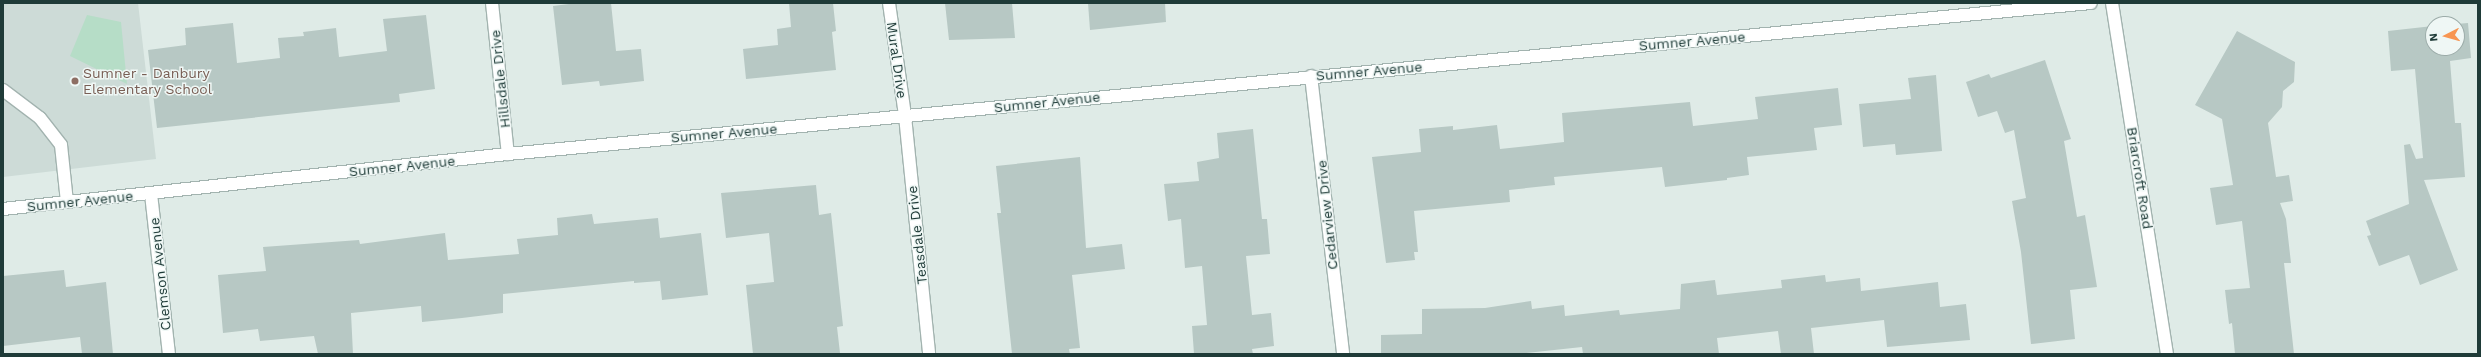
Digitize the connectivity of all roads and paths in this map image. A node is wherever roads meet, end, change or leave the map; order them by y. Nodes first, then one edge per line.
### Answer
1 (492, 3) edge
2 (889, 3) edge
3 (2091, 3) edge
4 (2112, 3) edge
5 (1311, 76) junction
6 (3, 90) edge
7 (905, 116) junction
8 (508, 154) junction
9 (151, 194) junction
10 (67, 202) junction
11 (3, 209) edge
12 (169, 354) edge
13 (929, 354) edge
14 (1343, 354) edge
15 (2168, 354) edge

1 - 8 street, Hillsdale Drive
2 - 7 street, Mural Drive
3 - 5 street, Sumner Avenue
4 - 15 street, Briarcroft Road
5 - 7 street, Sumner Avenue
5 - 14 street, Cedarview Drive
6 - 10 street
7 - 8 street, Sumner Avenue
7 - 13 street, Teasdale Drive
8 - 9 street, Sumner Avenue
9 - 10 street, Sumner Avenue
9 - 12 street, Clemson Avenue
10 - 11 street, Sumner Avenue

